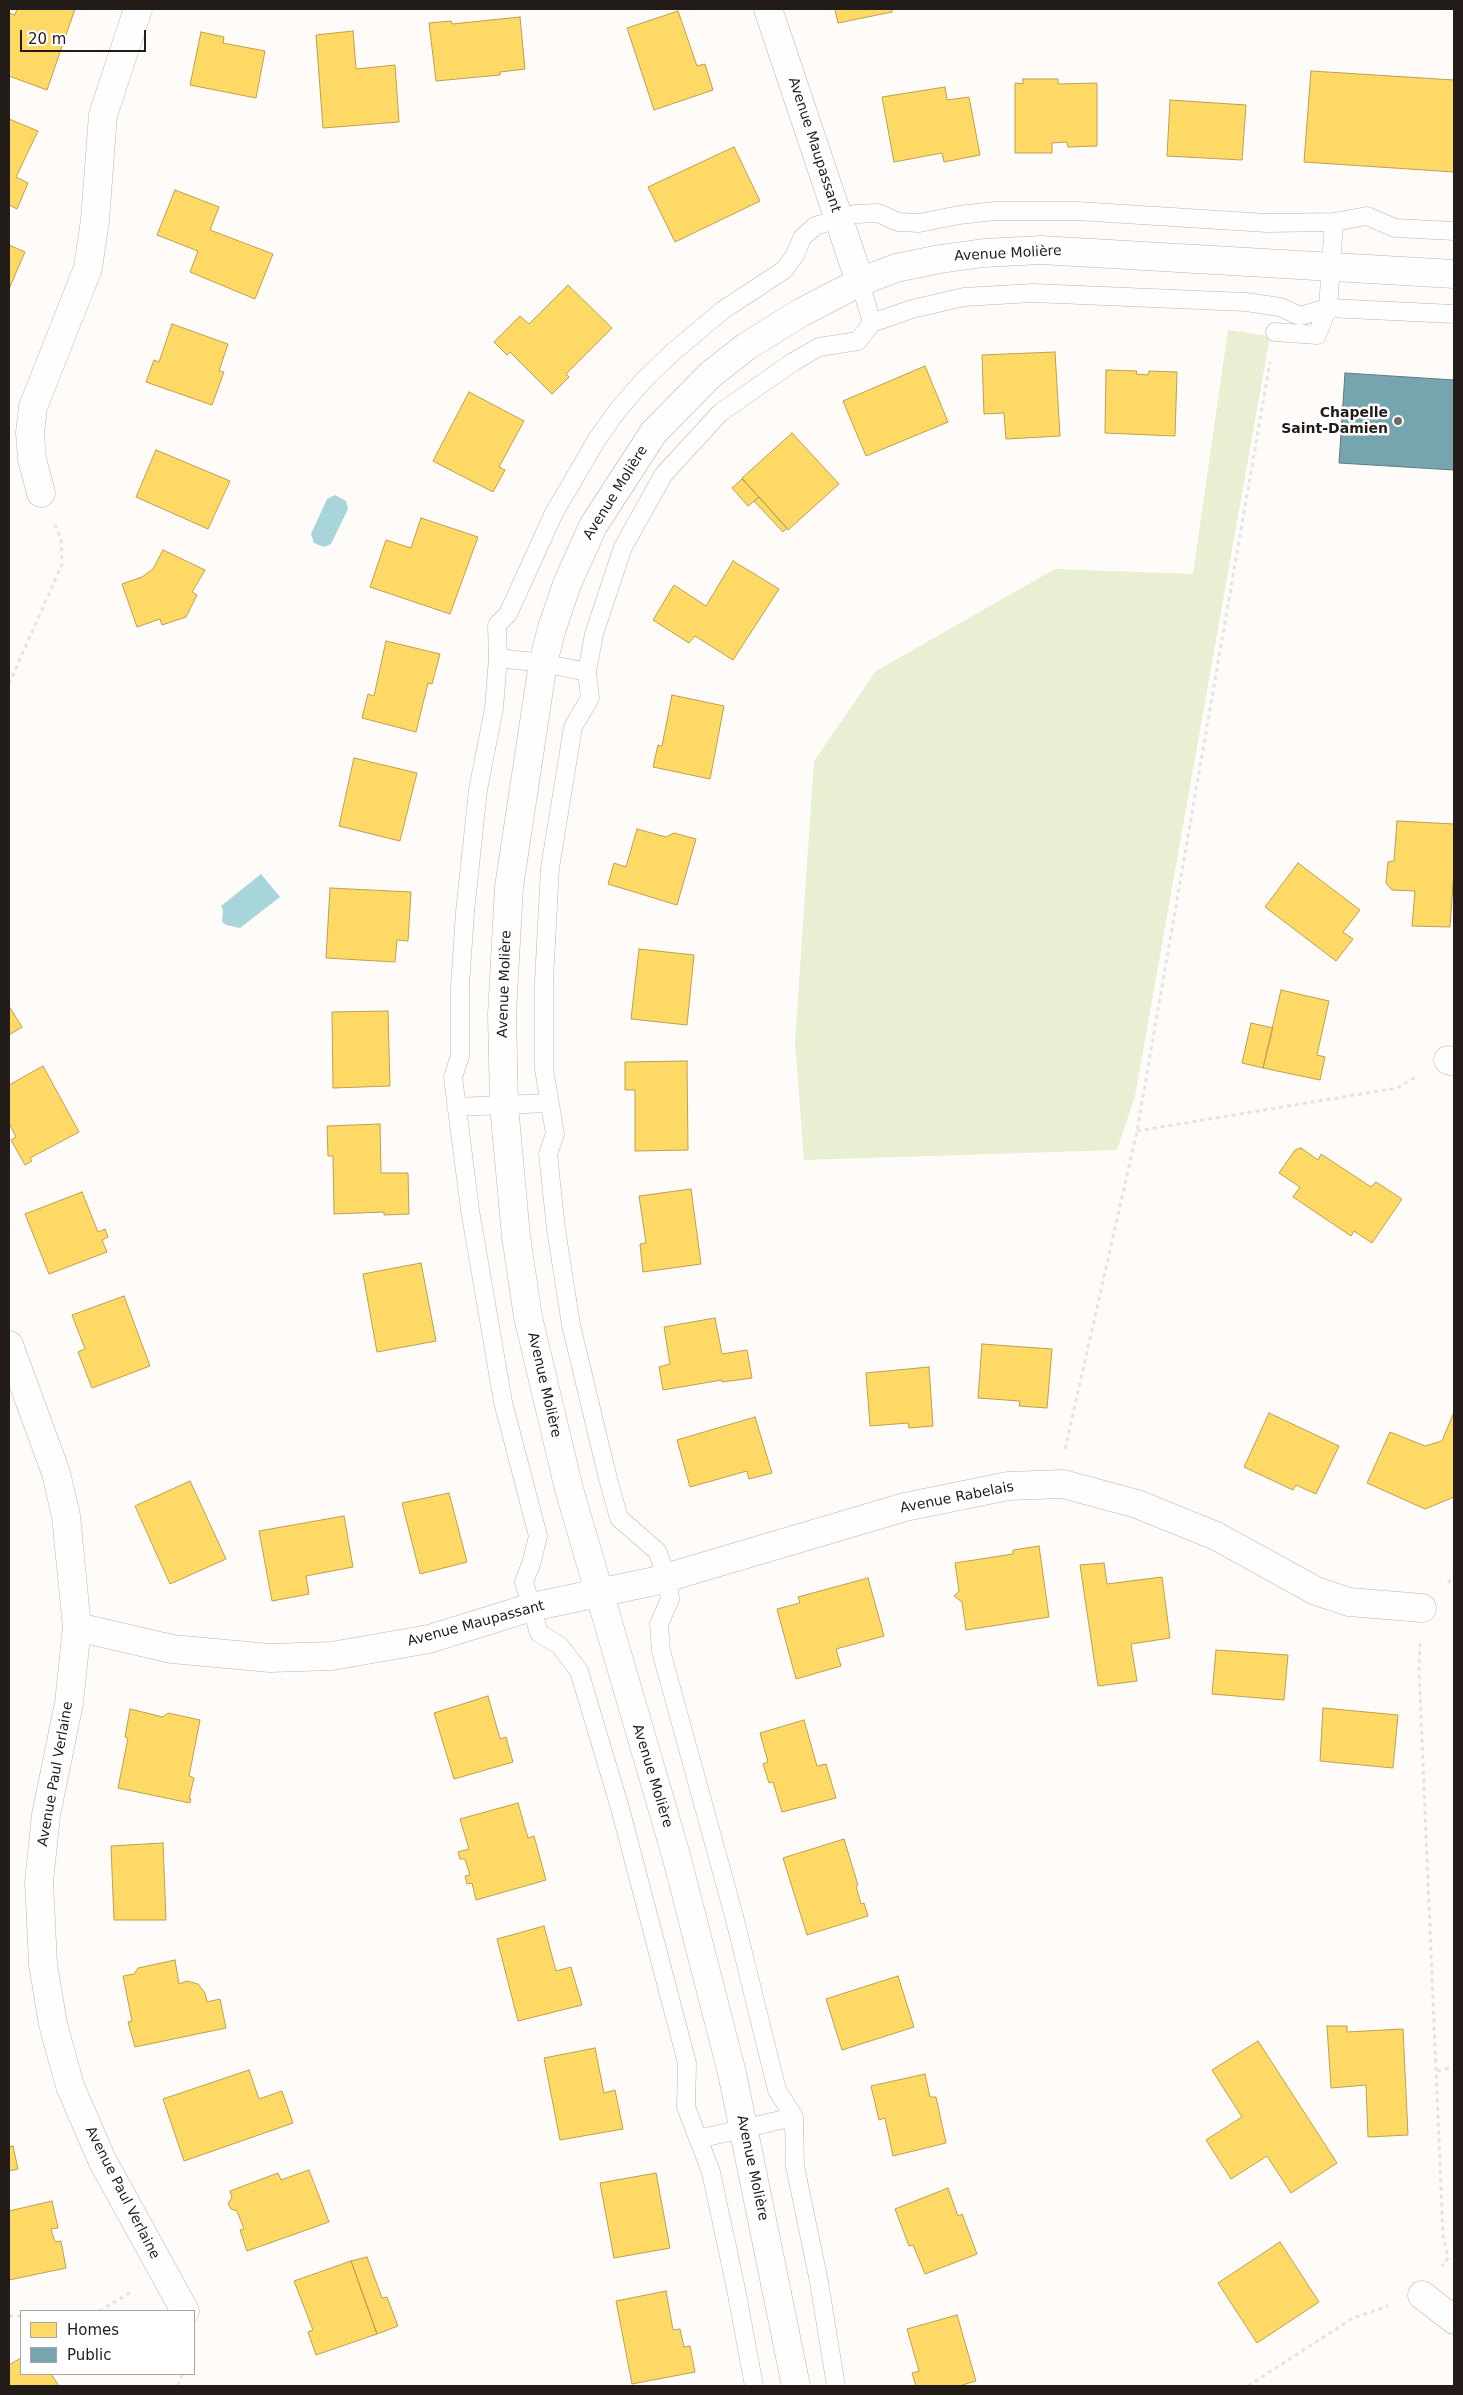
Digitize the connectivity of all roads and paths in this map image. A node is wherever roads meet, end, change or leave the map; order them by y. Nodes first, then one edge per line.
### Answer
1 (138, 9) edge
2 (768, 9) edge
3 (837, 219) junction
4 (1334, 222) junction
5 (1454, 231) edge
6 (1331, 266) junction
7 (1454, 274) edge
8 (860, 282) junction
9 (1328, 308) junction
10 (1454, 314) edge
11 (872, 323) junction
12 (1275, 332) joint
13 (41, 493) joint
14 (498, 658) junction
15 (543, 663) junction
16 (587, 672) junction
17 (9, 684) edge
18 (1451, 1061) edge
19 (548, 1103) junction
20 (504, 1106) junction
21 (456, 1107) junction
22 (1137, 1131) junction
23 (9, 1345) edge
24 (1063, 1484) junction
25 (668, 1577) junction
26 (599, 1593) junction
27 (532, 1607) junction
28 (1422, 1608) joint
29 (77, 1627) junction
30 (1454, 2066) edge
31 (1437, 2071) junction
32 (794, 2117) junction
33 (744, 2128) junction
34 (698, 2139) junction
35 (1422, 2295) junction
36 (184, 2310) edge
37 (1454, 2320) edge
38 (754, 2386) edge
39 (796, 2386) edge
40 (836, 2386) edge
41 (1248, 2386) edge

1 - 13 street
2 - 3 street, Avenue Maupassant
3 - 4 lane
3 - 8 street, Avenue Maupassant
3 - 14 lane
4 - 5 lane
4 - 6 lane
6 - 7 street, Avenue Molière
6 - 8 street, Avenue Molière
6 - 9 lane
8 - 11 lane
8 - 15 street, Avenue Molière
9 - 10 lane
9 - 11 lane
9 - 12 lane
11 - 16 lane
12 - 22 path
13 - 17 path
14 - 15 lane
14 - 21 lane
15 - 16 lane
15 - 20 street, Avenue Molière
16 - 19 lane
18 - 22 path
19 - 20 lane
19 - 25 lane
20 - 21 lane
20 - 26 street, Avenue Molière
21 - 27 lane
22 - 24 path
23 - 29 street
24 - 25 street, Avenue Rabelais
24 - 28 street, Avenue Rabelais
25 - 26 street, Avenue Rabelais
25 - 32 lane
26 - 27 street, Avenue Maupassant
26 - 33 street, Avenue Molière
27 - 29 street, Avenue Maupassant
27 - 34 lane
28 - 31 path
29 - 36 street, Avenue Paul Verlaine
30 - 31 path
31 - 35 path
32 - 33 lane
32 - 40 lane
33 - 34 lane
33 - 39 street, Avenue Molière
34 - 38 lane
35 - 37 street
35 - 41 path

